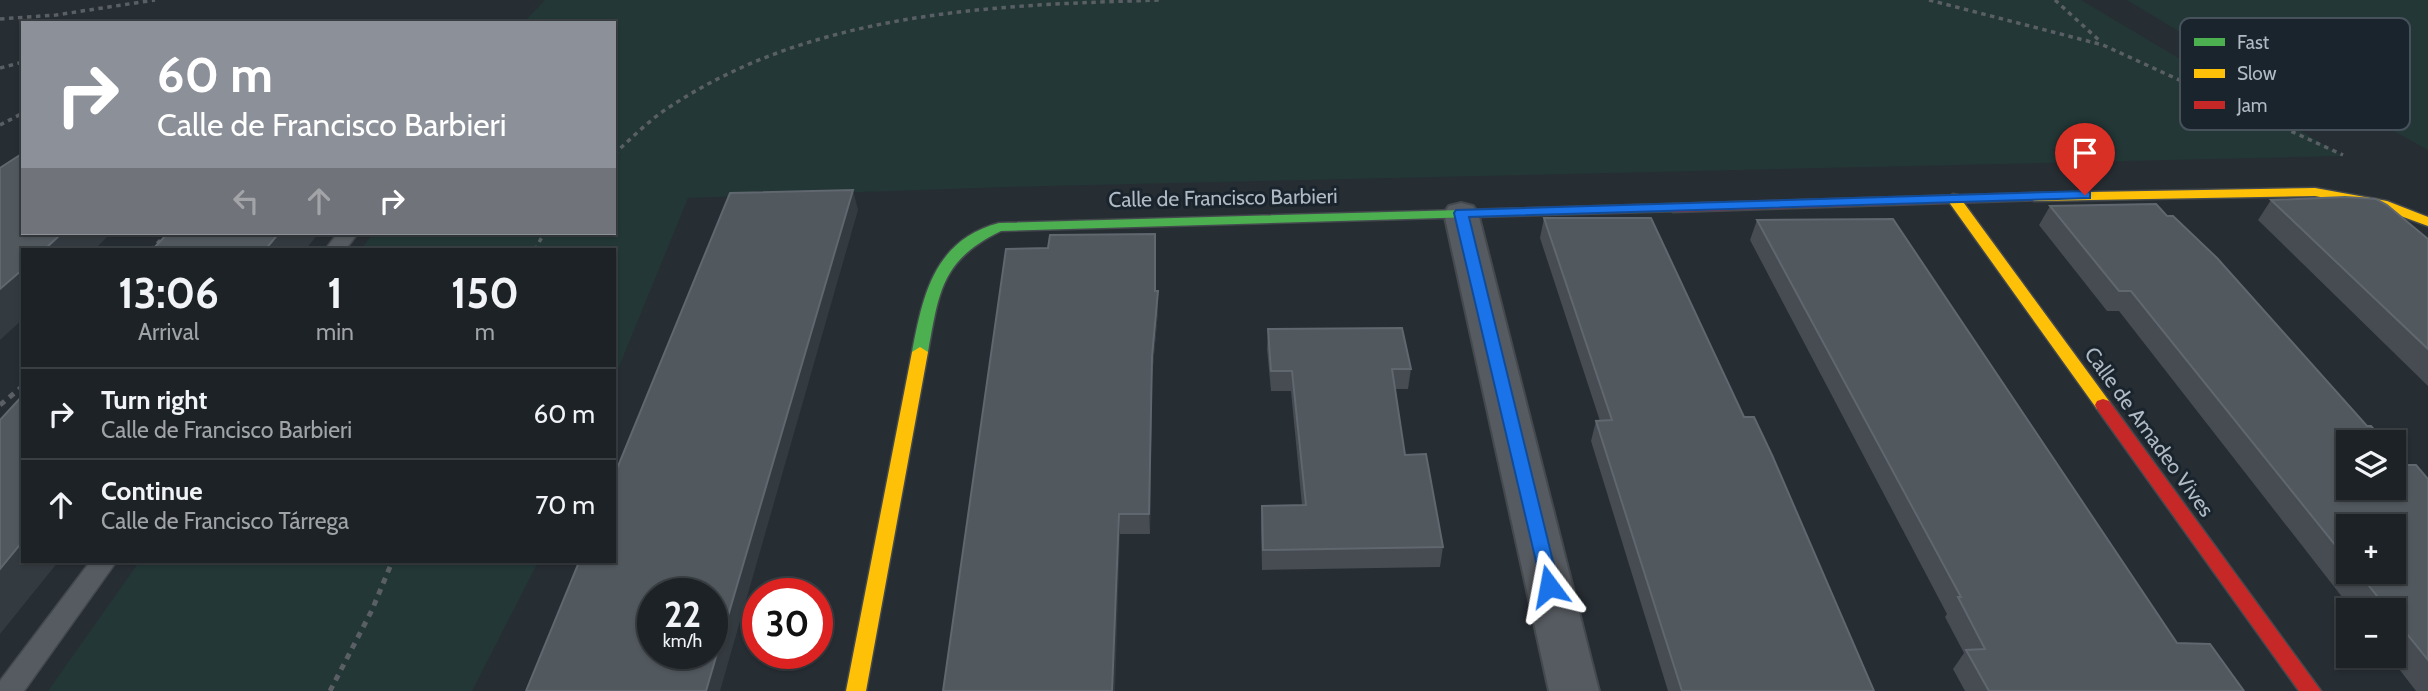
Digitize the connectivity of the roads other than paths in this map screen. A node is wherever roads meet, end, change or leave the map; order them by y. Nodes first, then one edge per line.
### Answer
1 (1953, 198) junction
2 (1461, 213) junction
3 (2428, 222) edge
4 (103, 563) edge
5 (8, 691) edge
6 (856, 691) edge
7 (1574, 691) edge
8 (2311, 691) edge

1 - 2 street, Calle de Francisco Barbieri
1 - 3 street, Calle de Francisco Barbieri
1 - 8 street, Calle de Amadeo Vives
2 - 6 street, Calle de Francisco Barbieri
2 - 7 street
4 - 5 lane

